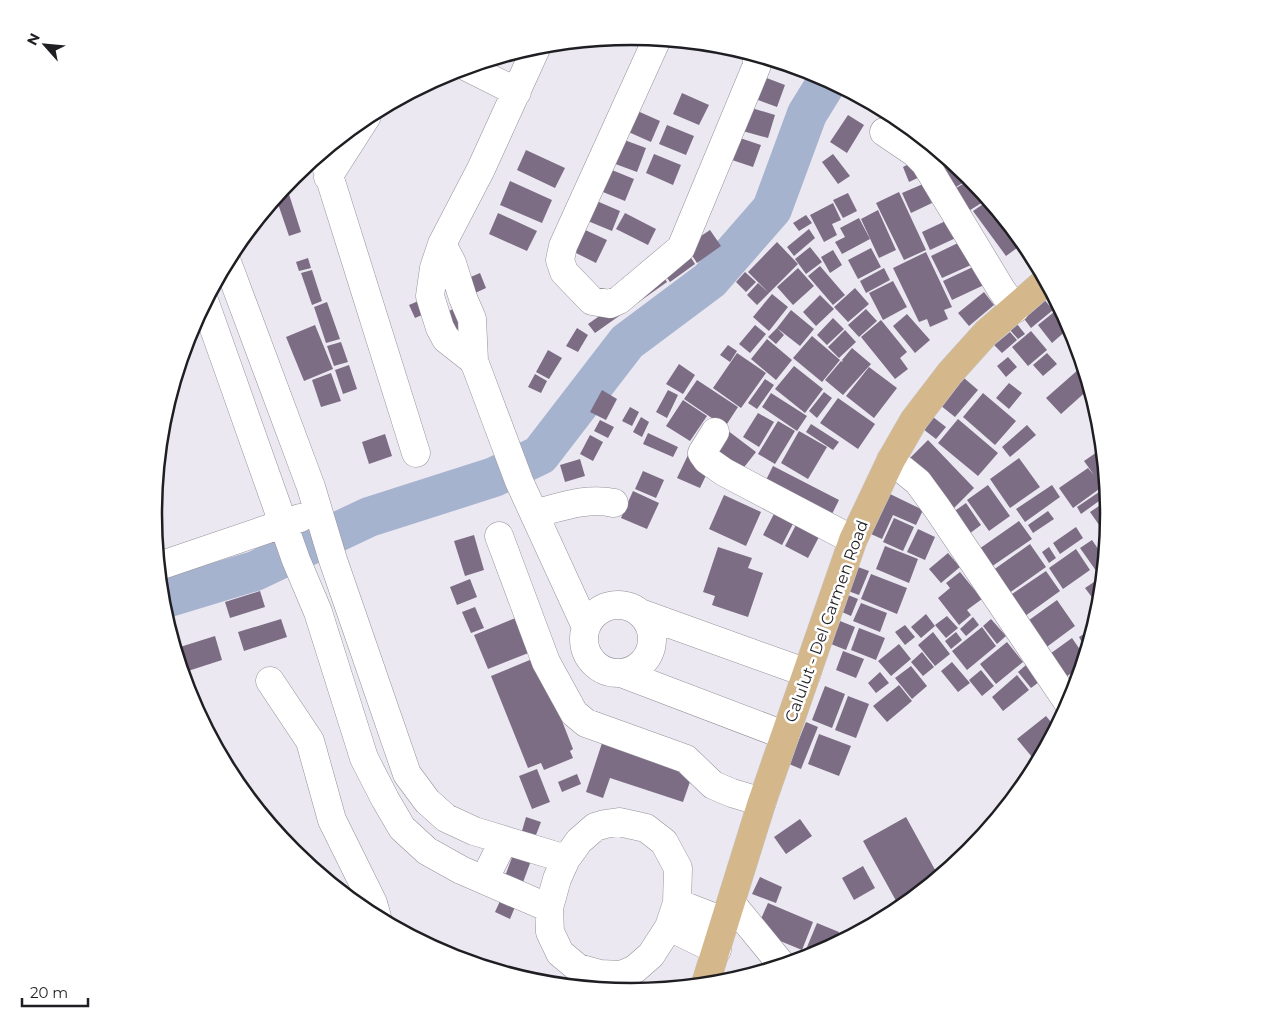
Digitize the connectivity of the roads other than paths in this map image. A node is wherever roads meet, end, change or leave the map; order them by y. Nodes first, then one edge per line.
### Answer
1 (654, 46) edge
2 (533, 56) edge
3 (757, 62) edge
4 (476, 72) edge
5 (517, 92) junction
6 (884, 132) dead end
7 (342, 145) edge
8 (325, 165) edge
9 (230, 271) edge
10 (1041, 286) edge
11 (1015, 309) junction
12 (209, 312) edge
13 (715, 432) dead end
14 (416, 453) dead end
15 (891, 460) junction
16 (614, 503) dead end
17 (534, 514) junction
18 (319, 515) junction
19 (285, 528) junction
20 (498, 536) dead end
21 (853, 540) junction
22 (331, 554) junction
23 (166, 564) edge
24 (298, 565) junction
25 (640, 613) junction
26 (586, 627) junction
27 (621, 673) junction
28 (807, 673) junction
29 (270, 681) dead end
30 (1064, 696) edge
31 (784, 735) junction
32 (762, 802) junction
33 (504, 840) junction
34 (566, 859) junction
35 (484, 880) junction
36 (374, 906) edge
37 (549, 908) junction
38 (729, 913) junction
39 (673, 915) junction
40 (717, 950) junction
41 (777, 960) edge
42 (708, 977) edge

1 - 3 street
2 - 5 street
4 - 5 street
5 - 17 street
6 - 11 street
7 - 8 street
8 - 14 street
9 - 18 street
10 - 11 main road, Calulut - Del Carmen Road
11 - 15 main road, Calulut - Del Carmen Road
12 - 19 street
13 - 21 street
15 - 21 main road, Calulut - Del Carmen Road
15 - 30 street
16 - 17 street
17 - 26 street
18 - 19 street
18 - 22 street
19 - 23 street
19 - 24 street
20 - 32 street
21 - 28 main road, Calulut - Del Carmen Road
22 - 24 street
22 - 33 street
24 - 35 street
25 - 26 street
25 - 27 street
25 - 28 street
26 - 27 street
27 - 31 street
28 - 31 main road, Calulut - Del Carmen Road
29 - 36 street
31 - 32 main road, Calulut - Del Carmen Road
32 - 38 main road, Calulut - Del Carmen Road
33 - 34 street
33 - 35 street
34 - 37 street
34 - 39 street
35 - 37 street
37 - 39 street
38 - 39 street
38 - 40 main road, Calulut - Del Carmen Road
38 - 41 street
39 - 40 street
40 - 42 main road, Calulut - Del Carmen Road

